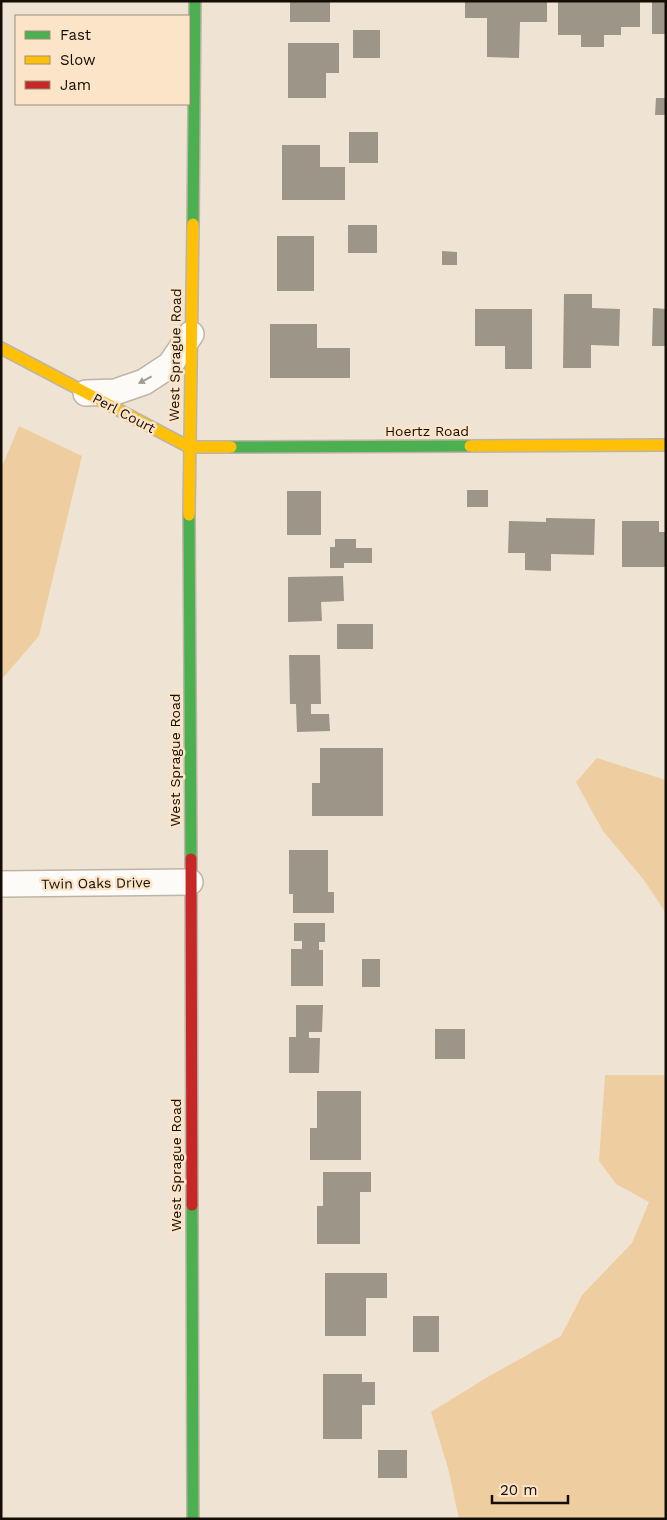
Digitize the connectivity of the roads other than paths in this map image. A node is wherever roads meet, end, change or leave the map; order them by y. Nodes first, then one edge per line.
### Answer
1 (195, 1) edge
2 (191, 334) junction
3 (1, 348) edge
4 (86, 393) junction
5 (666, 445) edge
6 (189, 447) junction
7 (190, 882) junction
8 (1, 884) edge
9 (193, 1519) edge

1 - 2 street, West Sprague Road
2 -> 4 street, Perl Court
2 - 6 street, West Sprague Road
3 - 4 street, Perl Court
4 - 6 street, Perl Court
5 - 6 street, Hoertz Road
6 - 7 street, West Sprague Road
7 - 8 street, Twin Oaks Drive
7 - 9 street, West Sprague Road

